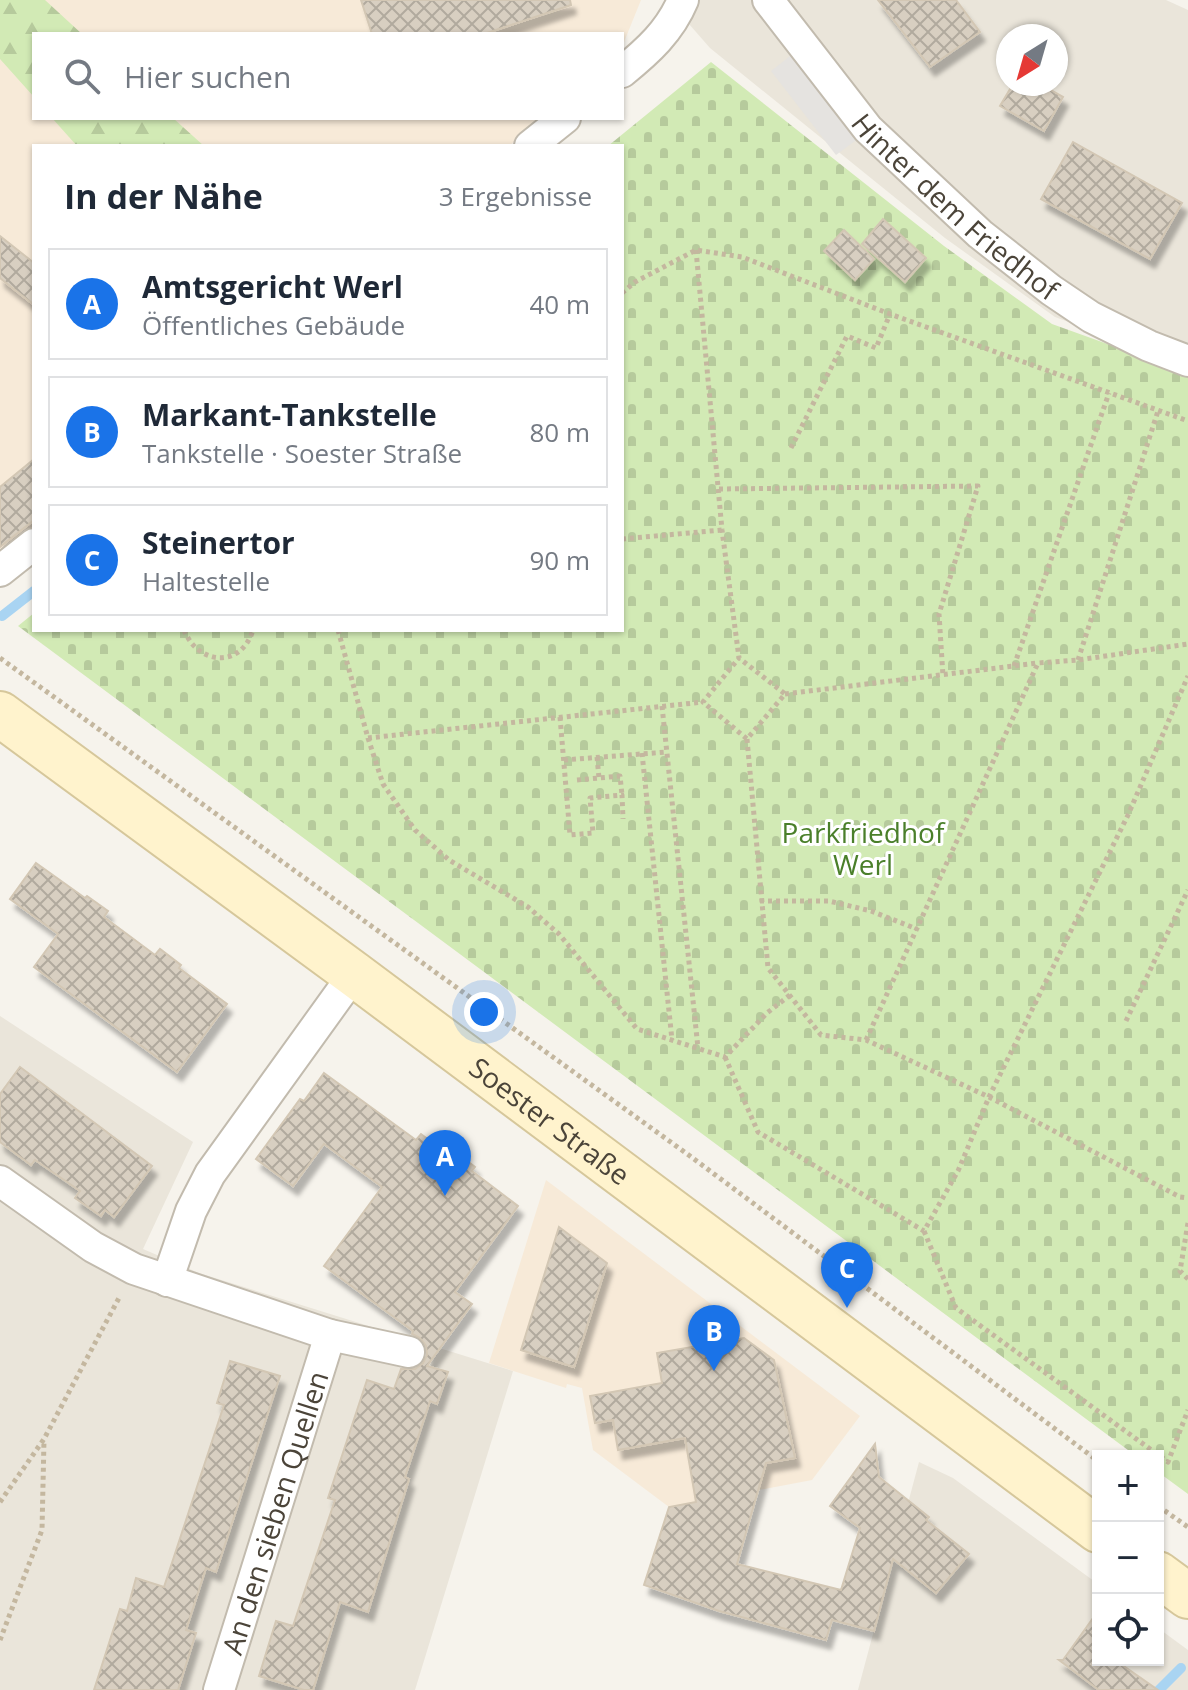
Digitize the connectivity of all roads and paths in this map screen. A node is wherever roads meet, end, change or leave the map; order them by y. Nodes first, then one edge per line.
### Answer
1 (683, 0) edge
2 (768, 0) edge
3 (624, 70) edge
4 (562, 120) edge
5 (532, 144) edge
6 (696, 250) junction
7 (624, 291) edge
8 (890, 314) junction
9 (1188, 361) edge
10 (1109, 393) junction
11 (1158, 411) junction
12 (1188, 421) edge
13 (791, 448) dead end
14 (719, 489) junction
15 (722, 530) junction
16 (624, 539) edge
17 (32, 546) edge
18 (0, 571) edge
19 (185, 632) edge
20 (252, 632) edge
21 (339, 632) edge
22 (1188, 644) edge
23 (0, 658) edge
24 (739, 658) junction
25 (1078, 660) junction
26 (1038, 663) junction
27 (1014, 666) junction
28 (943, 676) junction
29 (1188, 676) edge
30 (785, 694) junction
31 (703, 702) junction
32 (662, 706) junction
33 (0, 714) edge
34 (560, 717) junction
35 (368, 738) junction
36 (747, 739) junction
37 (667, 752) junction
38 (642, 753) junction
39 (597, 757) junction
40 (564, 760) junction
41 (599, 778) junction
42 (577, 780) dead end
43 (622, 795) junction
44 (623, 819) dead end
45 (1188, 890) edge
46 (760, 901) junction
47 (917, 929) junction
48 (354, 974) junction
49 (790, 995) junction
50 (1126, 1021) dead end
51 (672, 1040) junction
52 (866, 1040) junction
53 (698, 1048) junction
54 (725, 1057) junction
55 (989, 1097) junction
56 (0, 1181) edge
57 (1188, 1198) edge
58 (1188, 1223) edge
59 (924, 1231) junction
60 (134, 1269) junction
61 (1188, 1279) edge
62 (167, 1281) junction
63 (330, 1335) junction
64 (409, 1352) dead end
65 (1188, 1410) edge
66 (44, 1439) junction
67 (1092, 1457) edge
68 (0, 1502) edge
69 (1164, 1510) edge
70 (1092, 1526) edge
71 (1188, 1527) edge
72 (1164, 1578) edge
73 (1188, 1596) edge
74 (0, 1640) edge
75 (219, 1690) edge

1 - 3 street
2 - 9 street, Hinter dem Friedhof
4 - 5 street
6 - 7 path
6 - 8 path
6 - 14 path
8 - 10 path
8 - 13 path
10 - 11 path
10 - 27 path
11 - 12 path
11 - 25 path
14 - 15 path
14 - 28 path
15 - 16 path
15 - 24 path
17 - 18 street
19 - 20 path
21 - 35 path
22 - 25 path
23 - 67 path
24 - 30 path
24 - 31 path
25 - 26 path
26 - 27 path
26 - 47 path
27 - 28 path
28 - 30 path
29 - 55 path
30 - 36 path
31 - 32 path
31 - 36 path
32 - 34 path
32 - 37 path
33 - 48 main road, Soester Straße
34 - 35 path
34 - 40 path
35 - 51 path
36 - 46 path
37 - 38 path
37 - 53 path
38 - 39 path
38 - 51 path
39 - 40 path
39 - 41 path
40 - 43 path
41 - 42 path
41 - 43 path
43 - 44 path
45 - 50 path
46 - 47 path
46 - 49 path
47 - 52 path
48 - 62 street
48 - 70 main road, Soester Straße
49 - 52 path
49 - 54 path
51 - 53 path
52 - 55 path
53 - 54 path
54 - 59 path
55 - 57 path
55 - 59 path
56 - 60 street, An den sieben Quellen
58 - 61 path
59 - 65 path
60 - 62 street, An den sieben Quellen
60 - 66 path
62 - 63 street, An den sieben Quellen
63 - 64 street, An den sieben Quellen
63 - 75 street, An den sieben Quellen
66 - 68 path
66 - 74 path
69 - 71 path
72 - 73 main road

